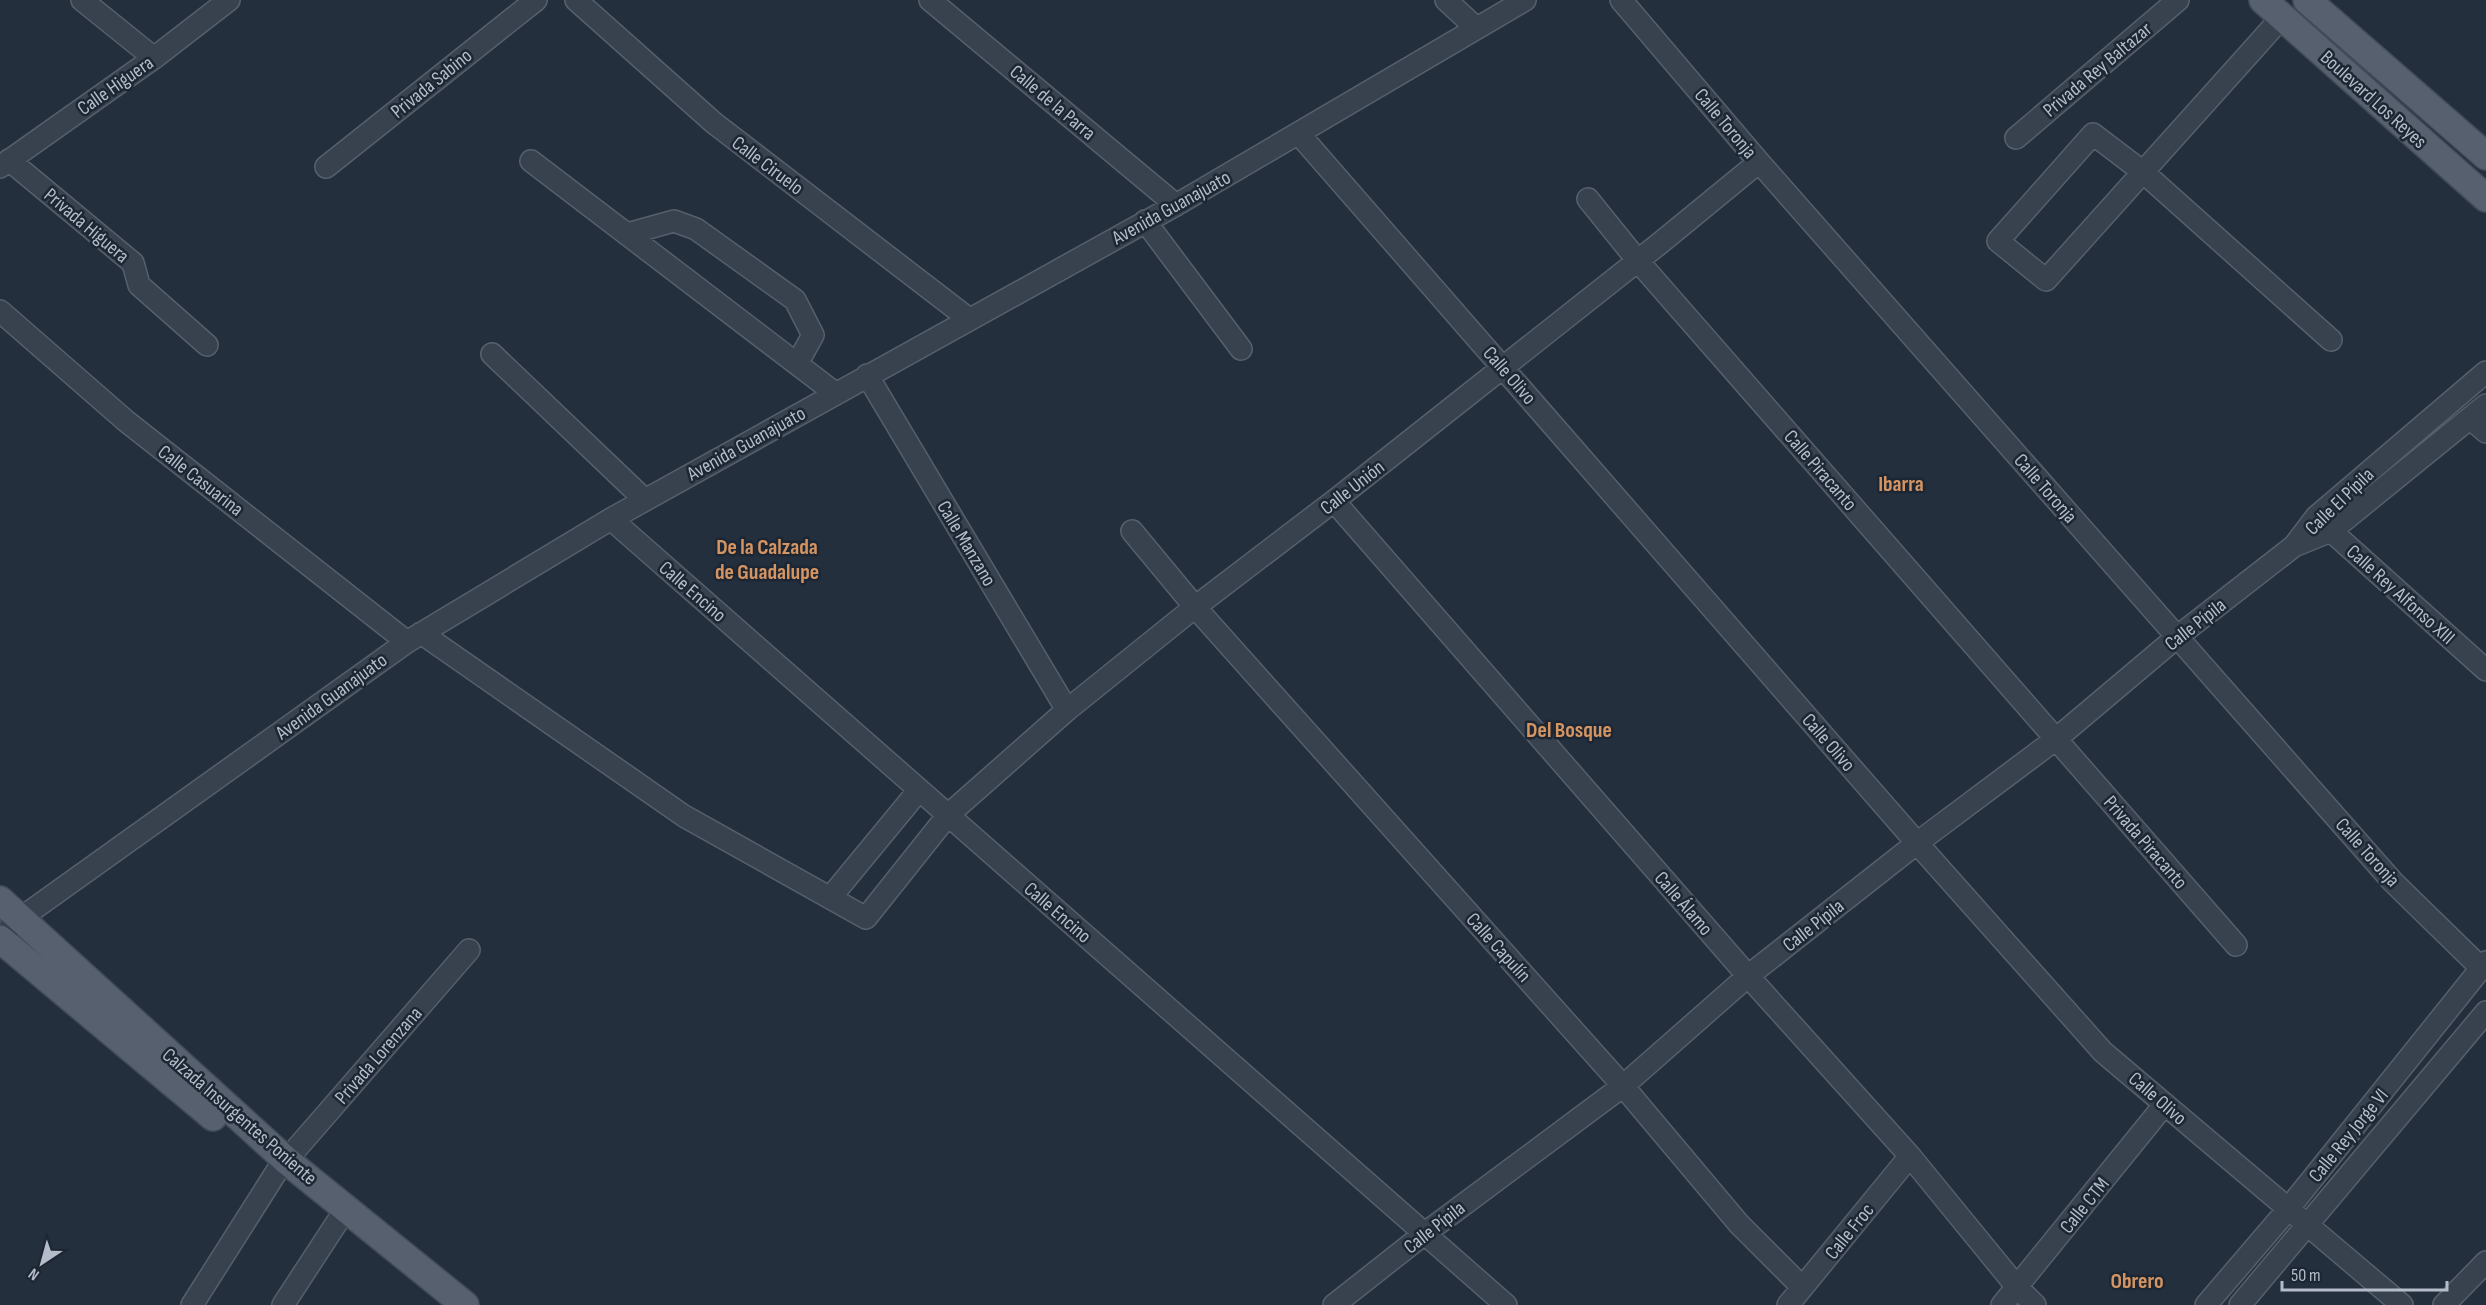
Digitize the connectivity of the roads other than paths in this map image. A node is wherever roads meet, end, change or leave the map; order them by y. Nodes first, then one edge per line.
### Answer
1 (82, 0) edge
2 (229, 0) edge
3 (536, 0) edge
4 (576, 0) edge
5 (930, 0) edge
6 (1446, 0) edge
7 (1525, 0) edge
8 (1622, 0) edge
9 (2178, 0) edge
10 (2307, 0) edge
11 (2272, 8) edge
12 (1475, 27) junction
13 (2349, 38) junction
14 (154, 58) junction
15 (2330, 60) junction
16 (1299, 134) junction
17 (2016, 138) dead end
18 (2486, 156) edge
19 (531, 161) dead end
20 (1759, 162) junction
21 (5, 164) edge
22 (326, 167) dead end
23 (2143, 172) junction
24 (2486, 198) edge
25 (1588, 200) dead end
26 (1176, 205) junction
27 (1145, 221) junction
28 (627, 234) junction
29 (1638, 261) junction
30 (0, 311) edge
31 (969, 319) junction
32 (2331, 340) dead end
33 (207, 345) dead end
34 (1241, 349) dead end
35 (492, 354) dead end
36 (796, 364) junction
37 (1503, 367) junction
38 (2486, 372) edge
39 (867, 375) junction
40 (835, 393) junction
41 (2478, 411) edge
42 (2486, 432) edge
43 (645, 500) junction
44 (1334, 501) junction
45 (611, 519) junction
46 (2324, 524) junction
47 (1132, 531) dead end
48 (2294, 546) joint
49 (1195, 607) junction
50 (2177, 637) junction
51 (414, 638) junction
52 (2486, 670) edge
53 (1067, 710) junction
54 (2056, 739) junction
55 (919, 790) junction
56 (948, 816) junction
57 (1917, 843) junction
58 (830, 898) junction
59 (0, 900) edge
60 (21, 918) junction
61 (0, 938) edge
62 (2235, 945) dead end
63 (469, 950) dead end
64 (2483, 965) edge
65 (1748, 976) junction
66 (2486, 1012) edge
67 (1623, 1086) junction
68 (2165, 1104) junction
69 (1910, 1156) junction
70 (282, 1166) junction
71 (2289, 1208) junction
72 (342, 1215) junction
73 (2309, 1224) junction
74 (1424, 1233) junction
75 (2486, 1262) edge
76 (1802, 1287) junction
77 (2017, 1287) junction
78 (192, 1305) edge
79 (284, 1305) edge
80 (436, 1305) edge
81 (465, 1305) edge
82 (1334, 1305) edge
83 (1506, 1305) edge
84 (1788, 1305) edge
85 (2002, 1305) edge
86 (2035, 1305) edge
87 (2206, 1305) edge
88 (2240, 1305) edge
89 (2402, 1305) edge
90 (2444, 1305) edge

1 - 14 street
2 - 14 street, Calle Higuera
3 - 22 street, Privada Sabino
4 - 31 street, Calle Ciruelo
5 - 26 street, Calle de la Parra
6 - 12 street
7 - 12 street, Avenida Guanajuato
8 - 20 street, Calle Toronja
9 - 17 street, Privada Rey Baltazar
10 - 13 main road, Boulevard Los Reyes
11 - 15 main road, Boulevard Los Reyes
11 - 23 street
12 - 16 street, Avenida Guanajuato
13 - 15 main road
13 - 18 main road, Boulevard Los Reyes
14 - 21 street, Calle Higuera
15 - 24 main road, Boulevard Los Reyes
16 - 26 street, Avenida Guanajuato
16 - 37 street, Calle Olivo
19 - 28 street
20 - 29 street, Calle Unión
20 - 50 street, Calle Toronja
21 - 33 street, Privada Higuera
23 - 23 street
23 - 32 street
25 - 29 street, Calle Piracanto
26 - 27 street, Avenida Guanajuato
27 - 31 street, Avenida Guanajuato
27 - 34 street
28 - 36 street
28 - 36 street
29 - 37 street, Calle Unión
29 - 54 street, Calle Piracanto
30 - 51 street, Calle Casuarina
31 - 39 street, Avenida Guanajuato
35 - 43 street
36 - 40 street
37 - 44 street, Calle Unión
37 - 57 street, Calle Olivo
38 - 46 street, Calle El Pípila
39 - 40 street, Avenida Guanajuato
39 - 53 street, Calle Manzano
40 - 43 street, Avenida Guanajuato
41 - 42 street
41 - 46 street, Calle El Pípila
43 - 45 street, Avenida Guanajuato
44 - 49 street, Calle Unión
44 - 65 street, Calle Álamo
45 - 51 street, Avenida Guanajuato
45 - 55 street, Calle Encino
46 - 48 street, Calle El Pípila
46 - 52 street, Calle Rey Alfonso XIII
47 - 49 street, Calle Capulín
48 - 50 street, Calle Pípila
49 - 53 street, Calle Unión
49 - 67 street, Calle Capulín
50 - 54 street, Calle Pípila
50 - 64 street, Calle Toronja
51 - 58 street, Calle Casuarina
51 - 60 street, Avenida Guanajuato
53 - 56 street, Calle Unión
54 - 57 street, Calle Pípila
54 - 62 street, Privada Piracanto
55 - 56 street, Calle Encino
55 - 58 street
56 - 58 street, Calle Unión
56 - 74 street, Calle Encino
57 - 65 street, Calle Pípila
57 - 68 street, Calle Olivo
59 - 60 main road, Calzada Insurgentes Poniente
60 - 61 street, Avenida Guanajuato
60 - 70 main road, Calzada Insurgentes Poniente
61 - 70 main road, Calzada Insurgentes Poniente
63 - 70 street, Privada Lorenzana
64 - 71 street, Calle Rey Jorge VI
65 - 67 street, Calle Pípila
65 - 69 street, Calle Álamo
66 - 73 street, Calle Rey Jorge VI
67 - 74 street, Calle Pípila
67 - 76 street, Calle Capulín
68 - 71 street, Calle Olivo
68 - 77 street, Calle CTM
69 - 76 street, Calle Froc
69 - 77 street, Calle Álamo
70 - 72 main road, Calzada Insurgentes Poniente
70 - 78 street, Privada Lorenzana
71 - 73 street, Calle Olivo
71 - 87 street, Calle Rey Jorge VI
72 - 79 street
72 - 80 main road, Calzada Insurgentes Poniente
72 - 81 main road, Calzada Insurgentes Poniente
73 - 88 street, Calle Rey Jorge VI
73 - 89 street, Calle Olivo
74 - 82 street, Calle Pípila
74 - 83 street, Calle Encino
75 - 90 street
76 - 84 street, Calle Froc
77 - 85 street, Calle CTM
77 - 86 street, Calle Álamo

